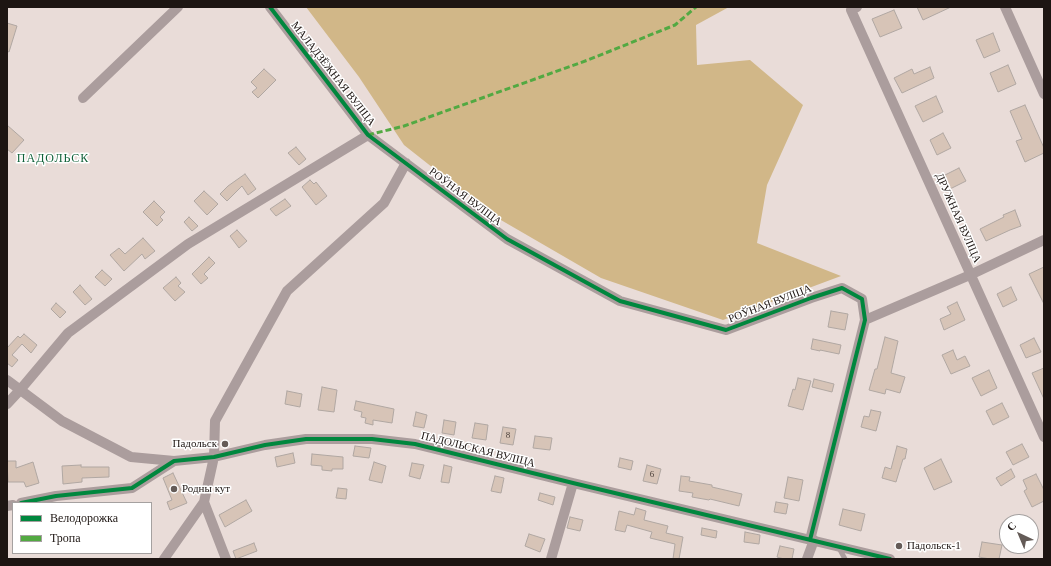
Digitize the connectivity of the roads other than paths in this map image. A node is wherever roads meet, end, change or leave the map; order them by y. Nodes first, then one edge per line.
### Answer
1 (178, 7) edge
2 (270, 7) edge
3 (1005, 7) edge
4 (854, 8) edge
5 (1044, 94) edge
6 (83, 98) dead end
7 (368, 135) junction
8 (406, 163) junction
9 (1044, 240) edge
10 (970, 275) junction
11 (866, 320) junction
12 (7, 380) edge
13 (20, 390) junction
14 (7, 404) edge
15 (1044, 437) edge
16 (214, 457) junction
17 (174, 461) junction
18 (573, 483) junction
19 (26, 502) edge
20 (204, 502) junction
21 (812, 540) junction
22 (838, 546) junction
23 (164, 559) edge
24 (226, 559) edge
25 (551, 559) edge
26 (807, 559) edge
27 (845, 559) edge
28 (890, 559) edge

1 - 6 street
2 - 7 street, МАЛАДЗЁЖНАЯ ВУЛІЦА
3 - 5 street
4 - 10 street, ДРУЖНАЯ ВУЛІЦА
7 - 8 street, МАЛАДЗЁЖНАЯ ВУЛІЦА
7 - 13 street, МАЛАДЗЁЖНАЯ ВУЛІЦА
8 - 11 street, РОЎНАЯ ВУЛІЦА
8 - 16 street
9 - 10 street
10 - 11 street
10 - 15 street, ДРУЖНАЯ ВУЛІЦА
11 - 21 street, РОЎНАЯ ВУЛІЦА
12 - 13 street
13 - 14 street, МАЛАДЗЁЖНАЯ ВУЛІЦА
13 - 17 street
16 - 17 street, ПАДОЛЬСКАЯ ВУЛІЦА
16 - 18 street, ПАДОЛЬСКАЯ ВУЛІЦА
16 - 20 street
17 - 19 street, ПАДОЛЬСКАЯ ВУЛІЦА
18 - 21 street, ПАДОЛЬСКАЯ ВУЛІЦА
18 - 25 street
20 - 23 street
20 - 24 street
21 - 22 street, ПАДОЛЬСКАЯ ВУЛІЦА
21 - 26 street, РОЎНАЯ ВУЛІЦА
22 - 27 lane
22 - 28 street, ПАДОЛЬСКАЯ ВУЛІЦА

